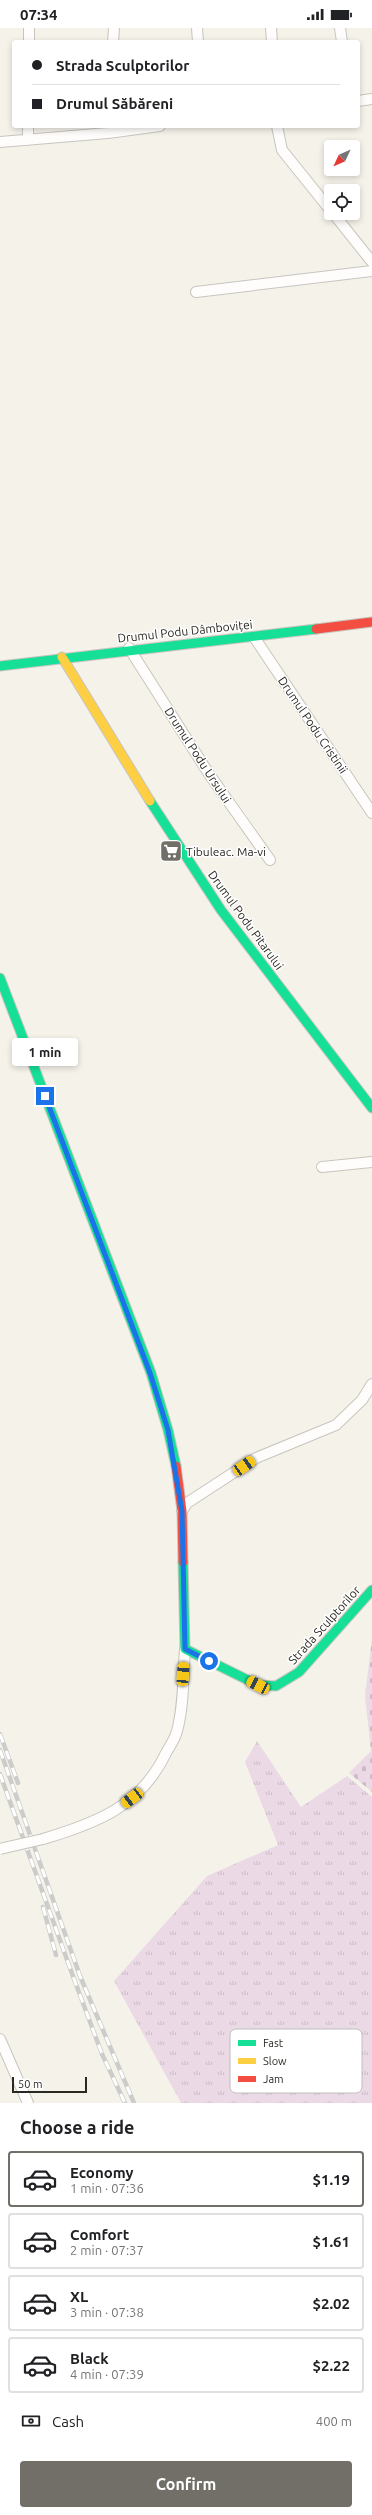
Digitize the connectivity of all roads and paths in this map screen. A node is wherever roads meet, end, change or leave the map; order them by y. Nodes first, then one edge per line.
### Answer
1 (29, 28) edge
2 (114, 28) edge
3 (197, 28) edge
4 (271, 28) edge
5 (340, 28) edge
6 (29, 40) edge
7 (113, 40) edge
8 (198, 40) edge
9 (272, 40) edge
10 (342, 40) edge
11 (372, 98) edge
12 (360, 100) edge
13 (28, 128) edge
14 (134, 128) edge
15 (277, 128) edge
16 (108, 130) edge
17 (28, 140) junction
18 (0, 142) edge
19 (324, 202) edge
20 (338, 220) edge
21 (372, 262) edge
22 (372, 271) edge
23 (196, 292) dead end
24 (372, 622) edge
25 (254, 637) junction
26 (129, 648) junction
27 (62, 657) junction
28 (0, 666) edge
29 (372, 813) edge
30 (270, 860) dead end
31 (0, 978) edge
32 (372, 1108) edge
33 (372, 1162) edge
34 (322, 1167) dead end
35 (372, 1384) edge
36 (182, 1511) junction
37 (372, 1590) edge
38 (185, 1649) junction
39 (0, 1849) edge
40 (0, 2039) edge
41 (28, 2103) edge

1 - 6 street
2 - 7 street
3 - 8 street
4 - 9 street
5 - 10 street
11 - 12 street
13 - 17 street
14 - 16 street
15 - 19 street
16 - 17 street
17 - 18 street
20 - 21 street
22 - 23 street
24 - 25 main road, Drumul Podu Dâmboviței
25 - 26 main road, Drumul Podu Dâmboviței
25 - 29 street, Drumul Podu Cristinii
26 - 27 main road, Drumul Podu Dâmboviței
26 - 30 street, Drumul Podu Ursului
27 - 28 main road, Drumul Podu Dâmboviței
27 - 32 main road, Drumul Podu Pitarului
31 - 36 main road
33 - 34 street
35 - 36 street
36 - 38 main road
37 - 38 main road, Strada Sculptorilor
38 - 39 street, bridge
40 - 41 street

